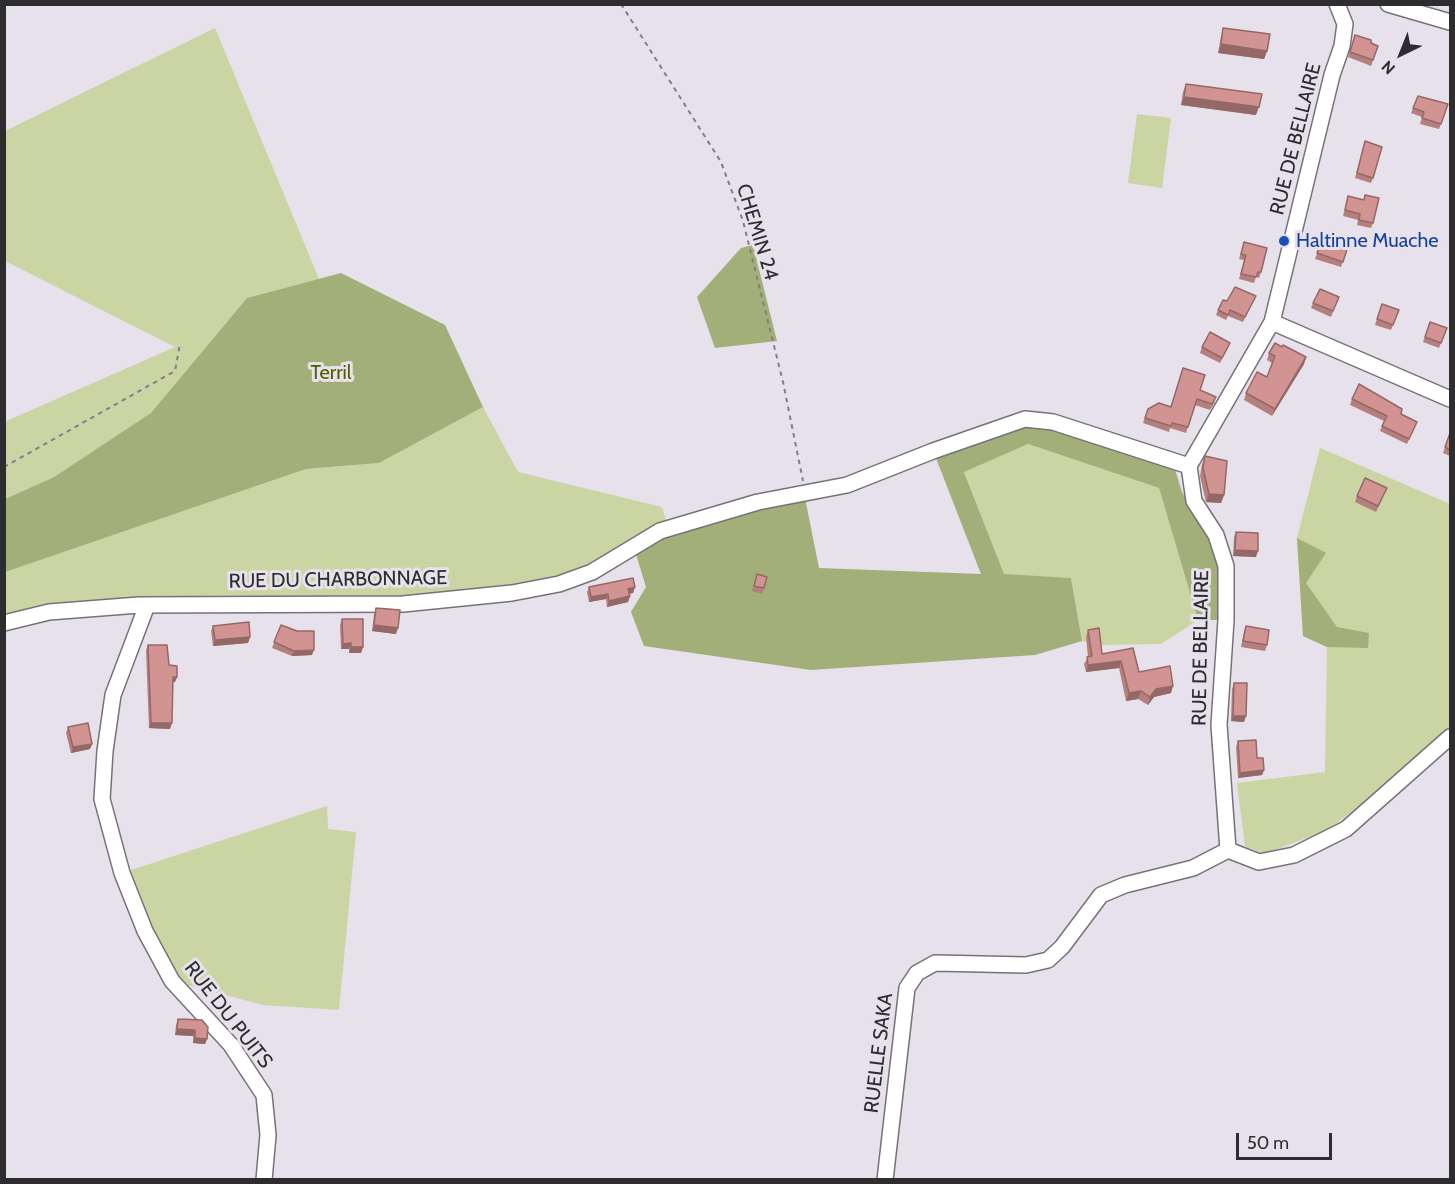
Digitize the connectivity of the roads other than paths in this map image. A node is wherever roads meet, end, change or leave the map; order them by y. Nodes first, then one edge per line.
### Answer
1 (1337, 4) edge
2 (1388, 4) edge
3 (1450, 22) edge
4 (1272, 322) junction
5 (1450, 399) edge
6 (1189, 466) junction
7 (147, 605) junction
8 (4, 623) edge
9 (1450, 736) edge
10 (1228, 850) junction
11 (264, 1179) edge
12 (885, 1179) edge

1 - 4 street, RUE DE BELLAIRE
2 - 3 street
4 - 5 street
4 - 6 street, RUE DE BELLAIRE
6 - 7 street, RUE DU CHARBONNAGE
6 - 10 street, RUE DE BELLAIRE
7 - 8 street, RUE DU CHARBONNAGE
7 - 11 street, RUE DU PUITS
9 - 10 street
10 - 12 street, RUELLE SAKA

